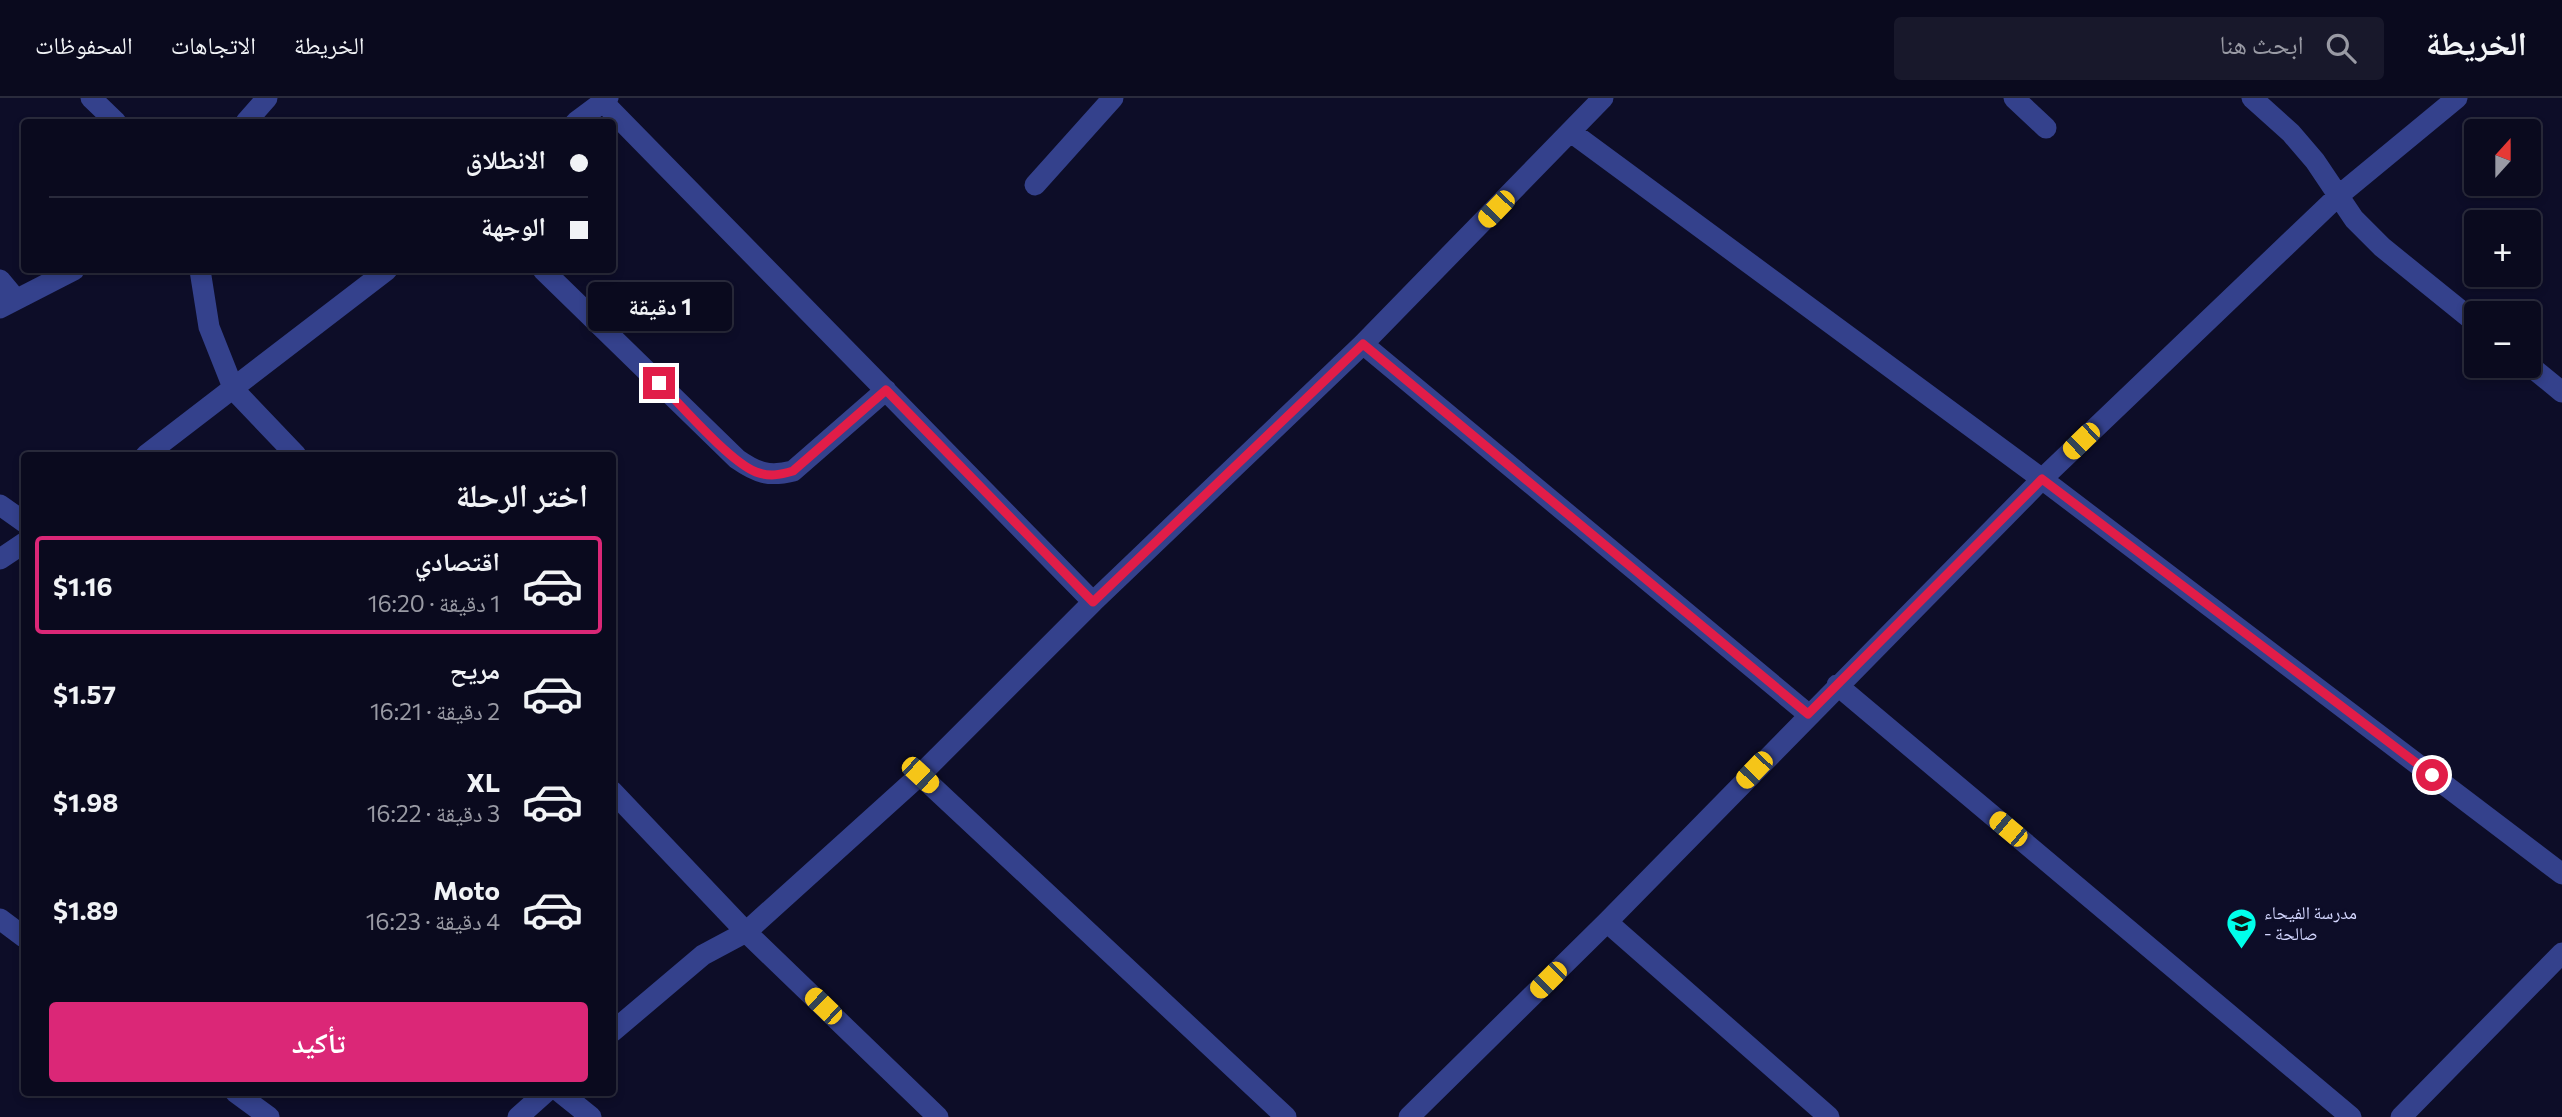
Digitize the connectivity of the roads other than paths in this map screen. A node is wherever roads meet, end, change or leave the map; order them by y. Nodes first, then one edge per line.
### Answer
1 (91, 98) edge
2 (267, 98) edge
3 (1113, 98) edge
4 (1604, 98) edge
5 (2014, 98) edge
6 (2252, 98) edge
7 (2457, 98) edge
8 (606, 100) edge
9 (113, 119) edge
10 (249, 119) edge
11 (580, 119) edge
12 (2046, 128) dead end
13 (1572, 132) junction
14 (1035, 185) dead end
15 (2337, 197) junction
16 (68, 273) edge
17 (200, 273) edge
18 (383, 273) edge
19 (546, 273) edge
20 (0, 280) edge
21 (7, 303) edge
22 (2464, 313) edge
23 (1363, 344) junction
24 (2541, 375) edge
25 (234, 390) junction
26 (886, 390) junction
27 (2562, 392) edge
28 (150, 452) edge
29 (293, 452) edge
30 (2042, 479) junction
31 (0, 505) edge
32 (21, 520) edge
33 (21, 545) edge
34 (0, 559) edge
35 (1093, 602) junction
36 (1837, 685) junction
37 (1808, 714) junction
38 (920, 775) junction
39 (616, 795) edge
40 (2562, 874) edge
41 (0, 919) edge
42 (1607, 922) junction
43 (746, 932) junction
44 (21, 935) edge
45 (2562, 953) edge
46 (616, 1029) edge
47 (240, 1096) edge
48 (541, 1096) edge
49 (565, 1096) edge
50 (269, 1117) edge
51 (518, 1117) edge
52 (591, 1117) edge
53 (938, 1117) edge
54 (1286, 1117) edge
55 (1409, 1117) edge
56 (1829, 1117) edge
57 (2351, 1117) edge
58 (2401, 1117) edge

1 - 9 street
2 - 10 street
3 - 14 street
4 - 13 street
5 - 12 street
6 - 15 street
7 - 15 street
8 - 11 street
8 - 26 street
13 - 23 street
13 - 30 street
15 - 22 street
15 - 30 street
16 - 21 street
17 - 25 street
18 - 25 street
19 - 26 street
20 - 21 street
23 - 35 street
23 - 37 street
24 - 27 street
25 - 28 street
25 - 29 street
26 - 35 street
30 - 36 street
30 - 40 street
31 - 32 street
33 - 34 street
35 - 38 street
36 - 37 street
36 - 57 street
37 - 42 street
38 - 43 street
38 - 54 street
39 - 43 street
41 - 44 street
42 - 55 street
42 - 56 street
43 - 46 street
43 - 53 street
45 - 58 street
47 - 50 street
48 - 51 street
49 - 52 street

